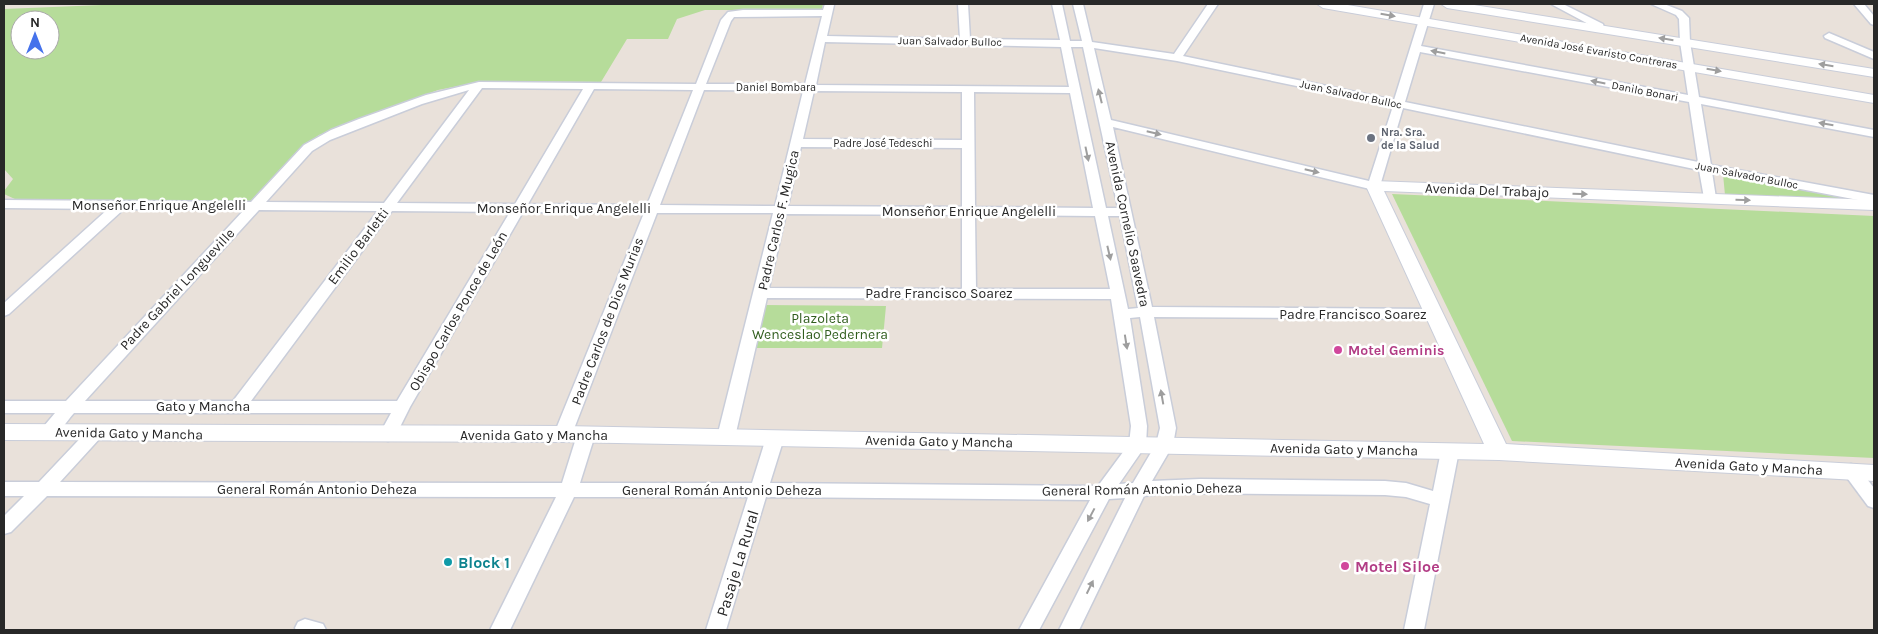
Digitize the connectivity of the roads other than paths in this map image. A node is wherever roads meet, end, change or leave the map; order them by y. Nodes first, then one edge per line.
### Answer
1 (963, 4) edge
2 (1057, 4) edge
3 (1078, 4) edge
4 (1213, 4) edge
5 (1323, 4) edge
6 (1429, 4) edge
7 (1447, 4) edge
8 (1556, 4) edge
9 (1656, 4) edge
10 (1859, 4) edge
11 (828, 8) edge
12 (1424, 22) junction
13 (1874, 22) edge
14 (1599, 28) junction
15 (1829, 36) dead end
16 (821, 39) junction
17 (965, 41) junction
18 (1065, 42) junction
19 (1685, 42) junction
20 (1088, 44) junction
21 (1416, 48) junction
22 (1874, 56) edge
23 (1177, 58) junction
24 (1688, 66) junction
25 (1874, 73) edge
26 (479, 85) junction
27 (590, 86) junction
28 (700, 86) junction
29 (810, 87) junction
30 (968, 88) junction
31 (1074, 90) junction
32 (1874, 98) edge
33 (1695, 100) junction
34 (1398, 104) junction
35 (1107, 122) junction
36 (1874, 133) edge
37 (797, 142) junction
38 (969, 144) junction
39 (308, 148) joint
40 (1704, 166) junction
41 (1374, 186) junction
42 (1710, 198) junction
43 (1874, 199) edge
44 (4, 204) edge
45 (120, 205) junction
46 (1874, 205) edge
47 (254, 206) junction
48 (388, 207) junction
49 (518, 208) junction
50 (651, 209) junction
51 (781, 210) junction
52 (970, 211) junction
53 (1100, 212) junction
54 (1125, 212) junction
55 (761, 293) junction
56 (969, 293) junction
57 (1118, 294) junction
58 (4, 311) edge
59 (1147, 312) junction
60 (1122, 314) junction
61 (1435, 314) junction
62 (238, 406) junction
63 (4, 407) edge
64 (68, 407) junction
65 (402, 407) junction
66 (4, 432) edge
67 (47, 432) junction
68 (96, 432) junction
69 (563, 434) junction
70 (388, 435) junction
71 (586, 435) junction
72 (726, 437) junction
73 (775, 438) junction
74 (1137, 445) junction
75 (1164, 445) junction
76 (1450, 451) junction
77 (1499, 452) junction
78 (1851, 471) junction
79 (1874, 473) edge
80 (4, 489) edge
81 (43, 489) junction
82 (569, 490) junction
83 (759, 490) junction
84 (1138, 490) junction
85 (1103, 493) junction
86 (1439, 500) junction
87 (1874, 501) edge
88 (4, 527) edge
89 (500, 630) edge
90 (716, 630) edge
91 (1029, 630) edge
92 (1069, 630) edge
93 (1414, 630) edge

1 - 17 street
2 - 18 street, Avenida Cornelio Saavedra
3 - 20 street, Avenida Cornelio Saavedra
4 - 23 street
5 -> 12 street, Avenida José Evaristo Contreras
6 - 12 street
7 - 14 street, Avenida José Evaristo Contreras
8 - 14 street
9 - 19 street
10 - 13 street
11 - 16 street, Padre Carlos F. Mugica
11 - 28 street, Padre Carlos de Dios Murias
12 - 21 street
12 - 24 street, Avenida José Evaristo Contreras
19 -> 14 street, Avenida José Evaristo Contreras
15 - 22 street
16 - 17 street, Juan Salvador Bulloc
16 - 29 street, Padre Carlos F. Mugica
17 - 18 street, Juan Salvador Bulloc
18 - 20 street, Juan Salvador Bulloc
18 - 31 street, Avenida Cornelio Saavedra
19 - 24 street
25 -> 19 street, Avenida José Evaristo Contreras
20 - 23 street, Juan Salvador Bulloc
35 -> 20 street, Avenida Cornelio Saavedra
33 -> 21 street, Danilo Bonari
21 - 34 street
23 - 34 street, Juan Salvador Bulloc
24 -> 32 street, Avenida José Evaristo Contreras
24 - 33 street
26 - 27 street, Daniel Bombara
26 - 39 street, Daniel Bombara
26 - 48 street, Emilio Barletti
27 - 28 street, Daniel Bombara
27 - 49 street, Obispo Carlos Ponce de León
28 - 29 street, Daniel Bombara
28 - 50 street, Padre Carlos de Dios Murias
29 - 30 street, Daniel Bombara
29 - 37 street, Padre Carlos F. Mugica
30 - 31 street, Daniel Bombara
30 - 38 street
31 -> 53 street, Avenida Cornelio Saavedra
36 -> 33 street, Danilo Bonari
33 - 40 street
34 - 40 street, Juan Salvador Bulloc
34 - 41 street
35 -> 41 street, Avenida Del Trabajo
35 - 54 street, Avenida Cornelio Saavedra
37 - 38 street, Padre José Tedeschi
37 - 51 street, Padre Carlos F. Mugica
38 - 52 street
39 - 47 street, Padre Gabriel Longueville
40 - 42 street
40 - 43 street, Juan Salvador Bulloc
41 -> 42 street, Avenida Del Trabajo
41 - 61 street
42 -> 46 street, Avenida Del Trabajo
44 - 45 street, Monseñor Enrique Angelelli
45 - 47 street, Monseñor Enrique Angelelli
45 - 58 street
47 - 48 street, Monseñor Enrique Angelelli
47 - 64 street, Padre Gabriel Longueville
48 - 49 street, Monseñor Enrique Angelelli
48 - 62 street, Emilio Barletti
49 - 50 street, Monseñor Enrique Angelelli
49 - 65 street, Obispo Carlos Ponce de León
50 - 51 street, Monseñor Enrique Angelelli
50 - 69 street, Padre Carlos de Dios Murias
51 - 52 street, Monseñor Enrique Angelelli
51 - 55 street, Padre Carlos F. Mugica
52 - 53 street, Monseñor Enrique Angelelli
52 - 56 street
53 - 54 street, Monseñor Enrique Angelelli
53 -> 57 street, Avenida Cornelio Saavedra
54 - 59 street, Avenida Cornelio Saavedra
55 - 56 street, Padre Francisco Soarez
55 - 72 street, Padre Carlos F. Mugica
56 - 57 street, Padre Francisco Soarez
57 - 60 street, Avenida Cornelio Saavedra
59 - 60 street, Padre Francisco Soarez
59 - 61 street, Padre Francisco Soarez
75 -> 59 street, Avenida Cornelio Saavedra
60 -> 74 street, Avenida Cornelio Saavedra
61 - 77 street
62 - 64 street, Gato y Mancha
62 - 65 street, Gato y Mancha
63 - 64 street, Gato y Mancha
64 - 67 street, Padre Gabriel Longueville
65 - 70 street, Obispo Carlos Ponce de León
66 - 67 street, Avenida Gato y Mancha
67 - 68 street, Avenida Gato y Mancha
68 - 70 street, Avenida Gato y Mancha
68 - 81 street
69 - 70 street, Avenida Gato y Mancha
69 - 71 street, Avenida Gato y Mancha
71 - 72 street, Avenida Gato y Mancha
71 - 82 street
72 - 73 street, Avenida Gato y Mancha
73 - 74 street, Avenida Gato y Mancha
73 - 83 street, Pasaje La Rural
74 - 75 street, Avenida Gato y Mancha
74 - 85 street
75 - 76 street, Avenida Gato y Mancha
75 - 84 street
76 - 77 street, Avenida Gato y Mancha
76 - 86 street
77 - 78 street, Avenida Gato y Mancha
78 - 79 street, Avenida Gato y Mancha
78 - 87 street
80 - 81 street, General Román Antonio Deheza
81 - 82 street, General Román Antonio Deheza
81 - 88 street
82 - 83 street, General Román Antonio Deheza
82 - 89 street
83 - 85 street, General Román Antonio Deheza
83 - 90 street, Pasaje La Rural
84 - 85 street, General Román Antonio Deheza
84 - 86 street, General Román Antonio Deheza
92 -> 84 street
85 -> 91 street
86 - 93 street

